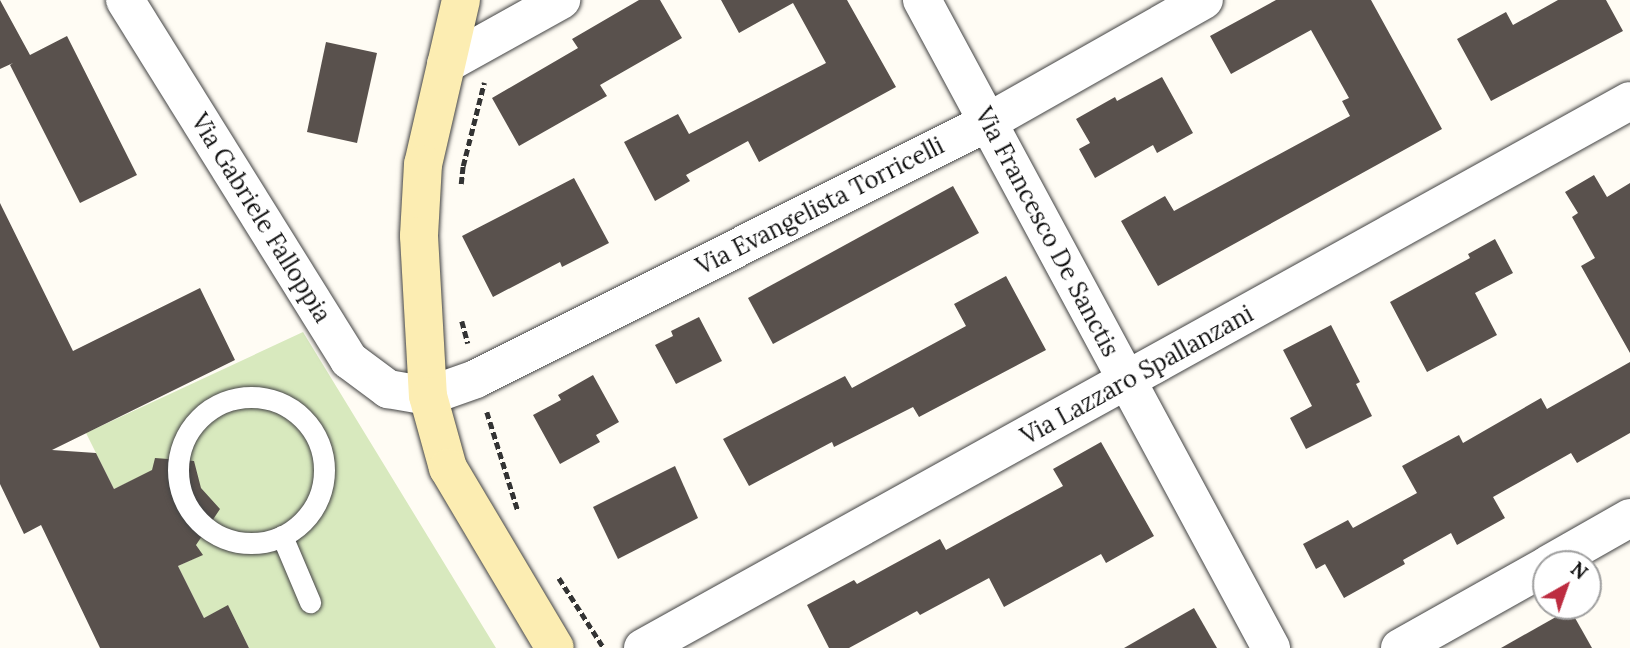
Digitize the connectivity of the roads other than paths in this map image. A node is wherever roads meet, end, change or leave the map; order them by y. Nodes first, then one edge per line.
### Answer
1 (125, 0) edge
2 (461, 0) edge
3 (561, 0) edge
4 (922, 0) edge
5 (1204, 0) edge
6 (446, 64) junction
7 (1630, 101) edge
8 (988, 122) junction
9 (1127, 381) junction
10 (428, 396) junction
11 (1630, 518) edge
12 (282, 536) junction
13 (1573, 550) edge
14 (1532, 573) edge
15 (310, 602) dead end
16 (555, 648) edge
17 (643, 648) edge
18 (1271, 648) edge
19 (1400, 648) edge

1 - 10 street, Via Gabriele Falloppia
2 - 6 street
3 - 6 street
4 - 8 street, Via Francesco De Sanctis
5 - 8 street, Via Evangelista Torricelli
6 - 10 street
7 - 9 street, Via Lazzaro Spallanzani
8 - 9 street, Via Francesco De Sanctis
8 - 10 street, Via Evangelista Torricelli
9 - 17 street, Via Lazzaro Spallanzani
9 - 18 street, Via Francesco De Sanctis
10 - 16 street
11 - 13 street
12 - 12 lane
12 - 15 lane
14 - 19 street

